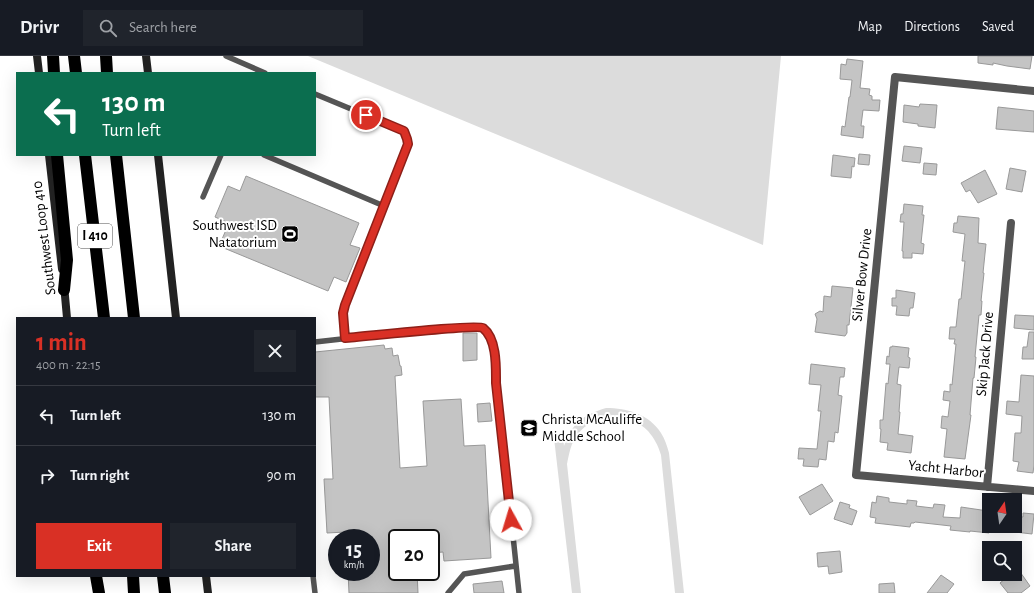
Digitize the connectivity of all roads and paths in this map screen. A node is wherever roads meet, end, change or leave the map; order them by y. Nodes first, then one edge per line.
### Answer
1 (36, 56) edge
2 (53, 56) edge
3 (74, 56) edge
4 (106, 56) edge
5 (146, 56) edge
6 (226, 56) edge
7 (256, 71) edge
8 (39, 72) edge
9 (54, 72) edge
10 (76, 72) edge
11 (107, 72) edge
12 (148, 72) edge
13 (1034, 90) edge
14 (316, 94) edge
15 (49, 156) edge
16 (58, 156) edge
17 (85, 156) edge
18 (116, 156) edge
19 (158, 156) edge
20 (221, 156) edge
21 (266, 156) edge
22 (204, 197) dead end
23 (384, 206) junction
24 (1012, 223) dead end
25 (64, 290) junction
26 (67, 317) edge
27 (104, 317) edge
28 (134, 317) edge
29 (176, 317) edge
30 (345, 338) junction
31 (316, 342) edge
32 (856, 475) joint
33 (987, 487) junction
34 (1034, 491) edge
35 (515, 566) junction
36 (96, 577) edge
37 (133, 577) edge
38 (163, 577) edge
39 (206, 577) edge
40 (313, 577) edge
41 (98, 593) edge
42 (134, 593) edge
43 (165, 593) edge
44 (208, 593) edge
45 (315, 593) edge
46 (448, 593) edge
47 (519, 593) edge

1 - 8 main road
2 - 9 highway
3 - 10 highway
4 - 11 highway
5 - 12 main road
6 - 7 lane
13 - 32 street, Silver Bow Drive
14 - 23 lane
15 - 25 main road, Southwest Loop 410
16 - 25 highway
17 - 27 highway, I 410
18 - 28 highway, I 410
19 - 29 main road
20 - 22 lane
21 - 23 lane
23 - 30 lane
24 - 33 street, Skip Jack Drive
25 - 26 main road, Southwest Loop 410
30 - 31 lane
30 - 35 lane
32 - 33 street, Yacht Harbor
33 - 34 street, Yacht Harbor
35 - 46 lane
35 - 47 lane
36 - 41 highway
37 - 42 highway
38 - 43 highway
39 - 44 main road
40 - 45 lane

